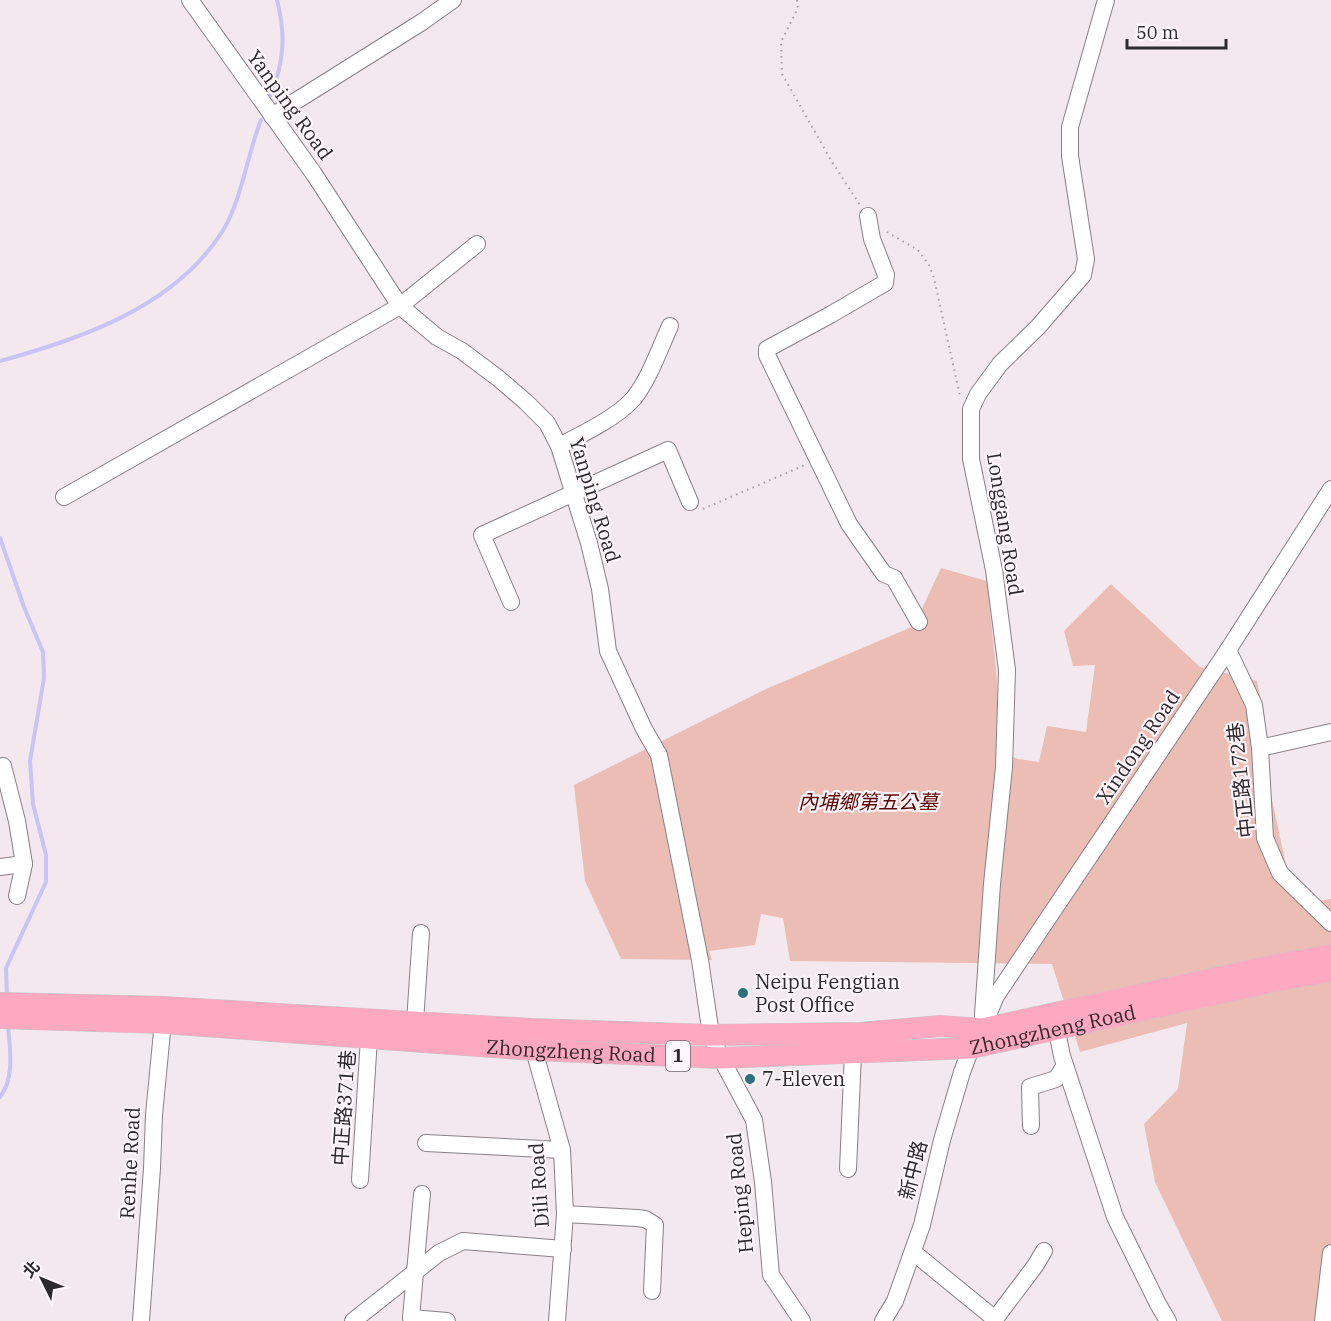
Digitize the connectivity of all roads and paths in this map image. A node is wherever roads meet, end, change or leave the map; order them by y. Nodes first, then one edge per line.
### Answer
1 (190, 0) edge
2 (453, 0) edge
3 (1106, 0) edge
4 (272, 116) junction
5 (868, 216) dead end
6 (477, 244) dead end
7 (400, 306) junction
8 (670, 326) dead end
9 (559, 446) junction
10 (817, 459) junction
11 (1331, 489) edge
12 (573, 494) junction
13 (64, 497) dead end
14 (697, 506) joint
15 (511, 602) dead end
16 (920, 622) dead end
17 (1228, 650) junction
18 (1331, 732) edge
19 (1260, 748) junction
20 (3, 766) dead end
21 (17, 821) junction
22 (0, 823) edge
23 (24, 864) junction
24 (0, 867) edge
25 (17, 896) dead end
26 (1331, 923) edge
27 (421, 933) dead end
28 (1331, 955) edge
29 (1331, 971) edge
30 (7, 1009) edge
31 (164, 1015) junction
32 (415, 1022) junction
33 (1055, 1022) junction
34 (982, 1029) junction
35 (711, 1035) junction
36 (369, 1038) junction
37 (971, 1048) junction
38 (534, 1050) junction
39 (852, 1053) junction
40 (721, 1058) junction
41 (1065, 1065) junction
42 (1031, 1126) dead end
43 (426, 1143) dead end
44 (562, 1150) junction
45 (848, 1169) dead end
46 (360, 1180) dead end
47 (422, 1194) dead end
48 (565, 1214) junction
49 (563, 1249) junction
50 (1044, 1251) dead end
51 (913, 1252) junction
52 (1331, 1253) edge
53 (415, 1273) junction
54 (652, 1291) dead end
55 (141, 1321) edge
56 (353, 1321) edge
57 (447, 1321) edge
58 (557, 1321) edge
59 (802, 1321) edge
60 (883, 1321) edge
61 (1168, 1321) edge
62 (1323, 1321) edge

1 - 4 street, Yanping Road
2 - 4 street
3 - 34 street, Longgang Road
4 - 7 street, Yanping Road
5 - 10 street
6 - 7 street
7 - 9 street, Yanping Road
7 - 13 street
8 - 9 street
9 - 12 street, Yanping Road
10 - 14 path
10 - 16 street
11 - 17 street, Xindong Road
12 - 14 street
12 - 15 street
12 - 35 street, Yanping Road
17 - 19 street, 中正路172巷
17 - 34 street, Xindong Road
18 - 19 street
19 - 26 street, 中正路172巷
20 - 21 street
21 - 22 street
21 - 23 street
23 - 24 street
23 - 25 street
27 - 32 street
28 - 33 main road, Zhongzheng Road / 1
29 - 33 main road, Zhongzheng Road / 1
30 - 31 main road, Zhongzheng Road / 1
31 - 32 main road, Zhongzheng Road / 1
31 - 36 main road, Zhongzheng Road / 1
31 - 55 street, Renhe Road
32 - 35 main road, Zhongzheng Road / 1
33 - 34 main road, Zhongzheng Road / 1
33 - 37 main road, Zhongzheng Road / 1
33 - 41 street
34 - 35 main road, Zhongzheng Road / 1
34 - 37 street, 新中路
35 - 40 street, Yanping Road
36 - 38 main road, Zhongzheng Road / 1
36 - 46 street, 中正路371巷
37 - 39 main road, Zhongzheng Road / 1
37 - 51 street, 新中路
38 - 40 main road, Zhongzheng Road / 1
38 - 44 street, Dili Road
39 - 40 main road, Zhongzheng Road / 1
39 - 45 street
40 - 59 street, Heping Road
41 - 42 street
41 - 61 street
43 - 44 street
44 - 48 street, Dili Road
47 - 53 street
48 - 49 street, Dili Road
48 - 54 street
49 - 53 street
49 - 58 street, Dili Road
50 - 51 street
51 - 60 street, 新中路
52 - 62 street
53 - 56 street
53 - 57 street

